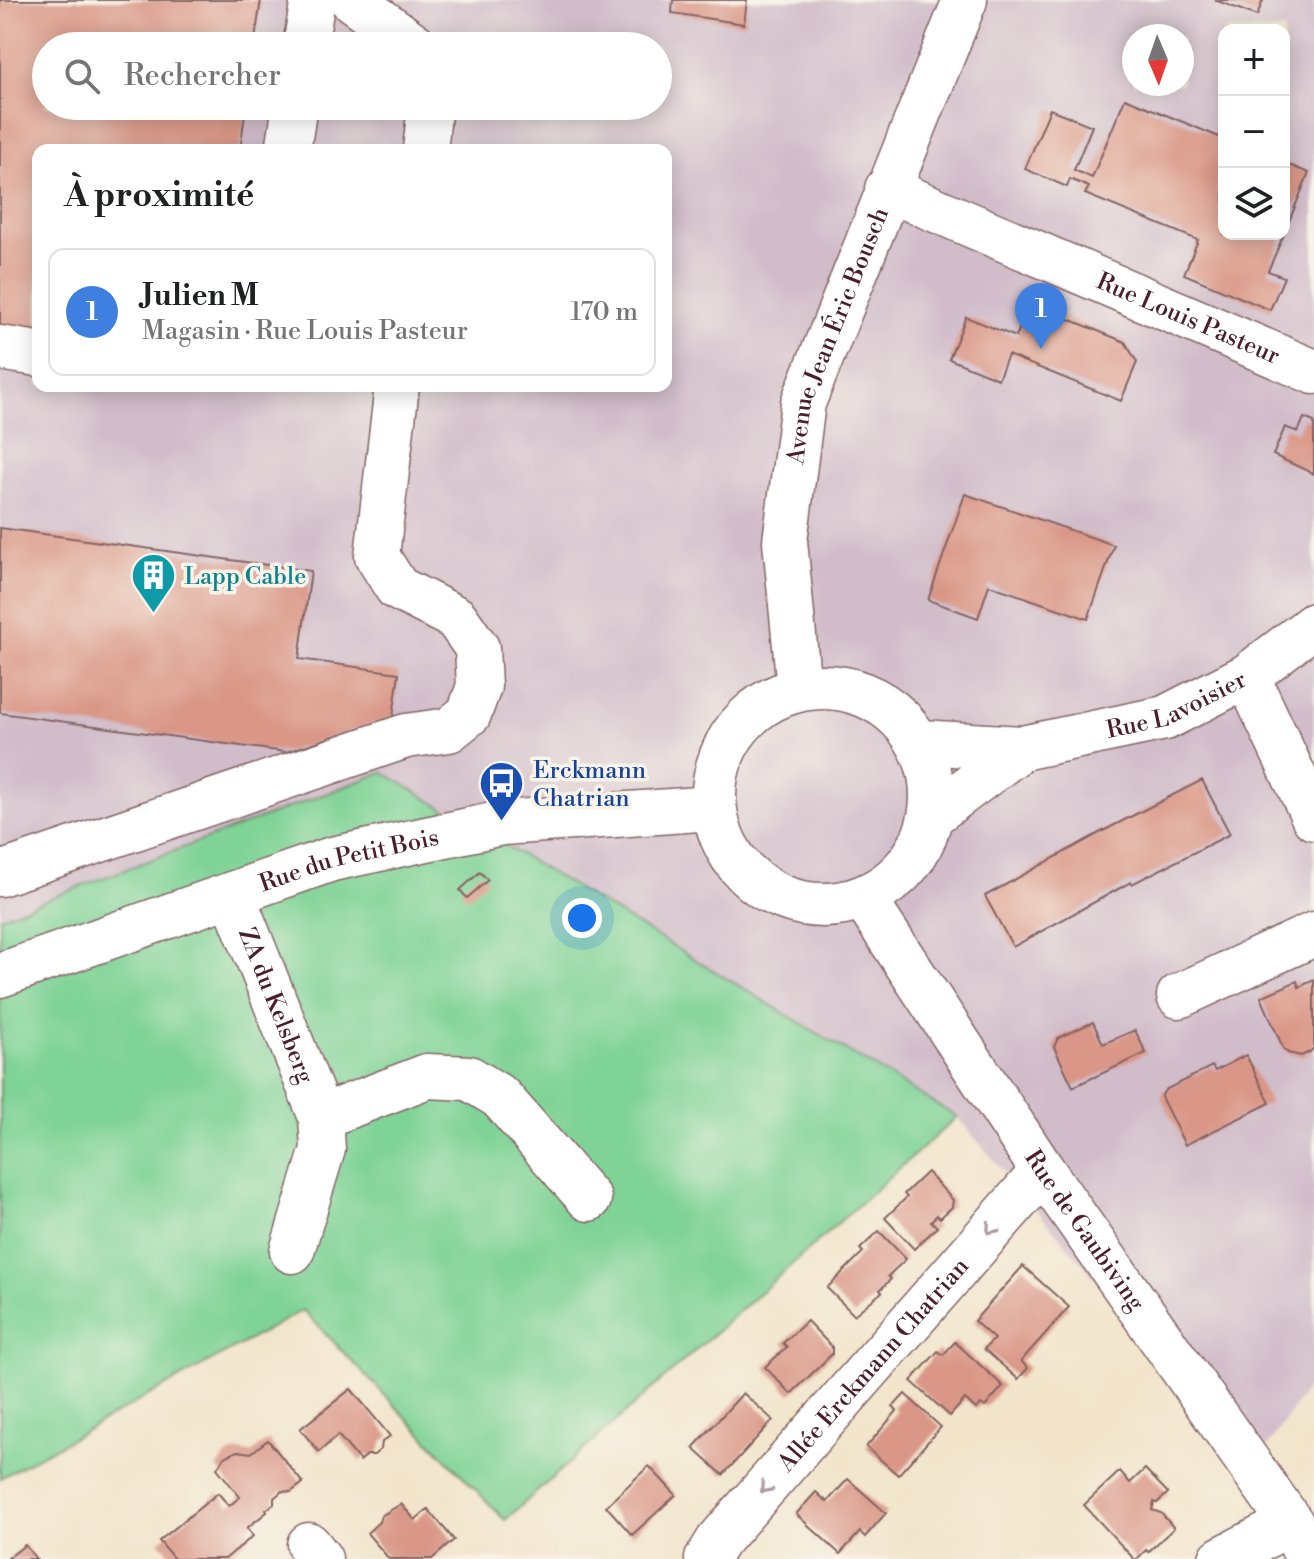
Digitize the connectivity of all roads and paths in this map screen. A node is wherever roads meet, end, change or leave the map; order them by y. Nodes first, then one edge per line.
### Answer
1 (313, 0) edge
2 (352, 0) edge
3 (965, 0) edge
4 (307, 32) edge
5 (397, 32) edge
6 (293, 120) edge
7 (428, 120) edge
8 (289, 144) edge
9 (426, 144) edge
10 (887, 189) junction
11 (0, 348) edge
12 (32, 353) edge
13 (1314, 372) edge
14 (396, 392) edge
15 (1314, 625) edge
16 (1247, 676) junction
17 (799, 689) junction
18 (919, 742) junction
19 (1022, 748) junction
20 (713, 808) junction
21 (932, 815) junction
22 (1314, 818) edge
23 (0, 874) edge
24 (232, 894) junction
25 (864, 899) junction
26 (1314, 934) edge
27 (0, 975) edge
28 (1179, 996) dead end
29 (321, 1117) junction
30 (1043, 1171) junction
31 (589, 1199) dead end
32 (292, 1251) dead end
33 (1299, 1541) edge
34 (707, 1559) edge
35 (1221, 1559) edge

1 - 4 street
2 - 5 street
3 - 10 street, Avenue Jean Éric Bousch
6 - 8 street
7 - 9 street
10 - 13 street, Rue Louis Pasteur
10 - 17 street, Avenue Jean Éric Bousch
11 - 12 street
14 - 23 street
15 - 16 street, Rue Lavoisier
16 - 19 street, Rue Lavoisier
16 - 22 street
17 - 18 street
17 - 20 street
18 - 19 street, Rue Lavoisier
18 - 21 street
19 - 21 street, Rue Lavoisier
20 - 24 street, Rue du Petit Bois
20 - 25 street
21 - 25 street
24 - 27 street, Rue du Petit Bois
24 - 29 street, ZA du Kelsberg
25 - 30 street, Rue de Gaubiving
26 - 28 street
29 - 31 street
29 - 32 street, ZA du Kelsberg
30 - 33 street, Rue de Gaubiving
30 -> 34 street, Allée Erckmann Chatrian
33 - 35 street

